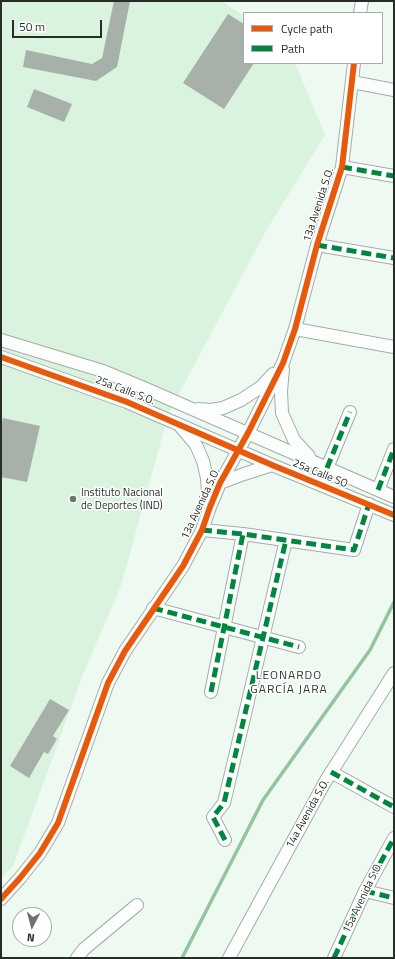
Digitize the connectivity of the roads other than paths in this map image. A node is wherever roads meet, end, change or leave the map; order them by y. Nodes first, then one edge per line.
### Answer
1 (362, 1) edge
2 (360, 12) edge
3 (354, 64) edge
4 (352, 82) junction
5 (394, 90) edge
6 (342, 167) junction
7 (394, 176) edge
8 (317, 245) junction
9 (394, 258) edge
10 (295, 329) junction
11 (4, 341) edge
12 (394, 347) edge
13 (1, 358) edge
14 (283, 363) junction
15 (188, 407) junction
16 (350, 412) dead end
17 (178, 424) junction
18 (248, 433) junction
19 (394, 449) edge
20 (238, 451) junction
21 (314, 461) junction
22 (272, 465) junction
23 (327, 468) junction
24 (220, 483) junction
25 (378, 490) junction
26 (394, 497) edge
27 (369, 504) junction
28 (210, 507) junction
29 (394, 515) edge
30 (202, 530) junction
31 (243, 534) junction
32 (286, 540) junction
33 (153, 608) junction
34 (224, 627) junction
35 (263, 638) junction
36 (299, 647) dead end
37 (394, 673) edge
38 (211, 692) dead end
39 (331, 772) junction
40 (394, 808) edge
41 (394, 838) edge
42 (225, 840) dead end
43 (365, 891) junction
44 (394, 898) edge
45 (1, 899) edge
46 (137, 905) dead end
47 (78, 958) edge
48 (229, 958) edge
49 (334, 958) edge

1 - 2 street
3 - 4 street, 13a Avenida S.O.
4 - 5 street
4 - 6 street, 13a Avenida S.O.
6 - 7 street
6 - 8 street, 13a Avenida S.O.
8 - 9 street
8 - 10 street, 13a Avenida S.O.
10 - 12 street
10 - 14 street, 13a Avenida S.O.
11 - 13 street
11 - 15 street, 25a Calle S.O.
13 - 17 street, 25a Calle S.O.
14 - 15 street
14 - 18 street, 13a Avenida S.O.
14 - 21 street
15 - 18 street, 25a Calle S.O.
16 - 23 street
17 - 20 street, 25a Calle S.O.
17 - 28 street
18 - 20 street, 13a Avenida S.O.
18 - 21 street, 25a Calle SO
19 - 25 street
20 - 22 street, 25a Calle SO
20 - 24 street, 13a Avenida S.O.
21 - 23 street, 25a Calle SO
22 - 24 street
22 - 27 street, 25a Calle SO
23 - 25 street, 25a Calle SO
24 - 28 street, 13a Avenida S.O.
25 - 26 street, 25a Calle SO
27 - 29 street, 25a Calle SO
27 - 32 street
28 - 30 street, 13a Avenida S.O.
30 - 31 street
30 - 33 street, 13a Avenida S.O.
31 - 32 street
31 - 34 street
32 - 35 street
33 - 34 street
33 - 45 street, 13a Avenida S.O.
34 - 35 street
34 - 38 street
35 - 36 street
35 - 42 street
37 - 39 street, 14a Avenida S.O.
39 - 40 street
39 - 48 street, 14a Avenida S.O.
41 - 43 street, 15a Avenida S.O.
43 - 44 street
43 - 49 street, 15a Avenida S.O.
46 - 47 street

